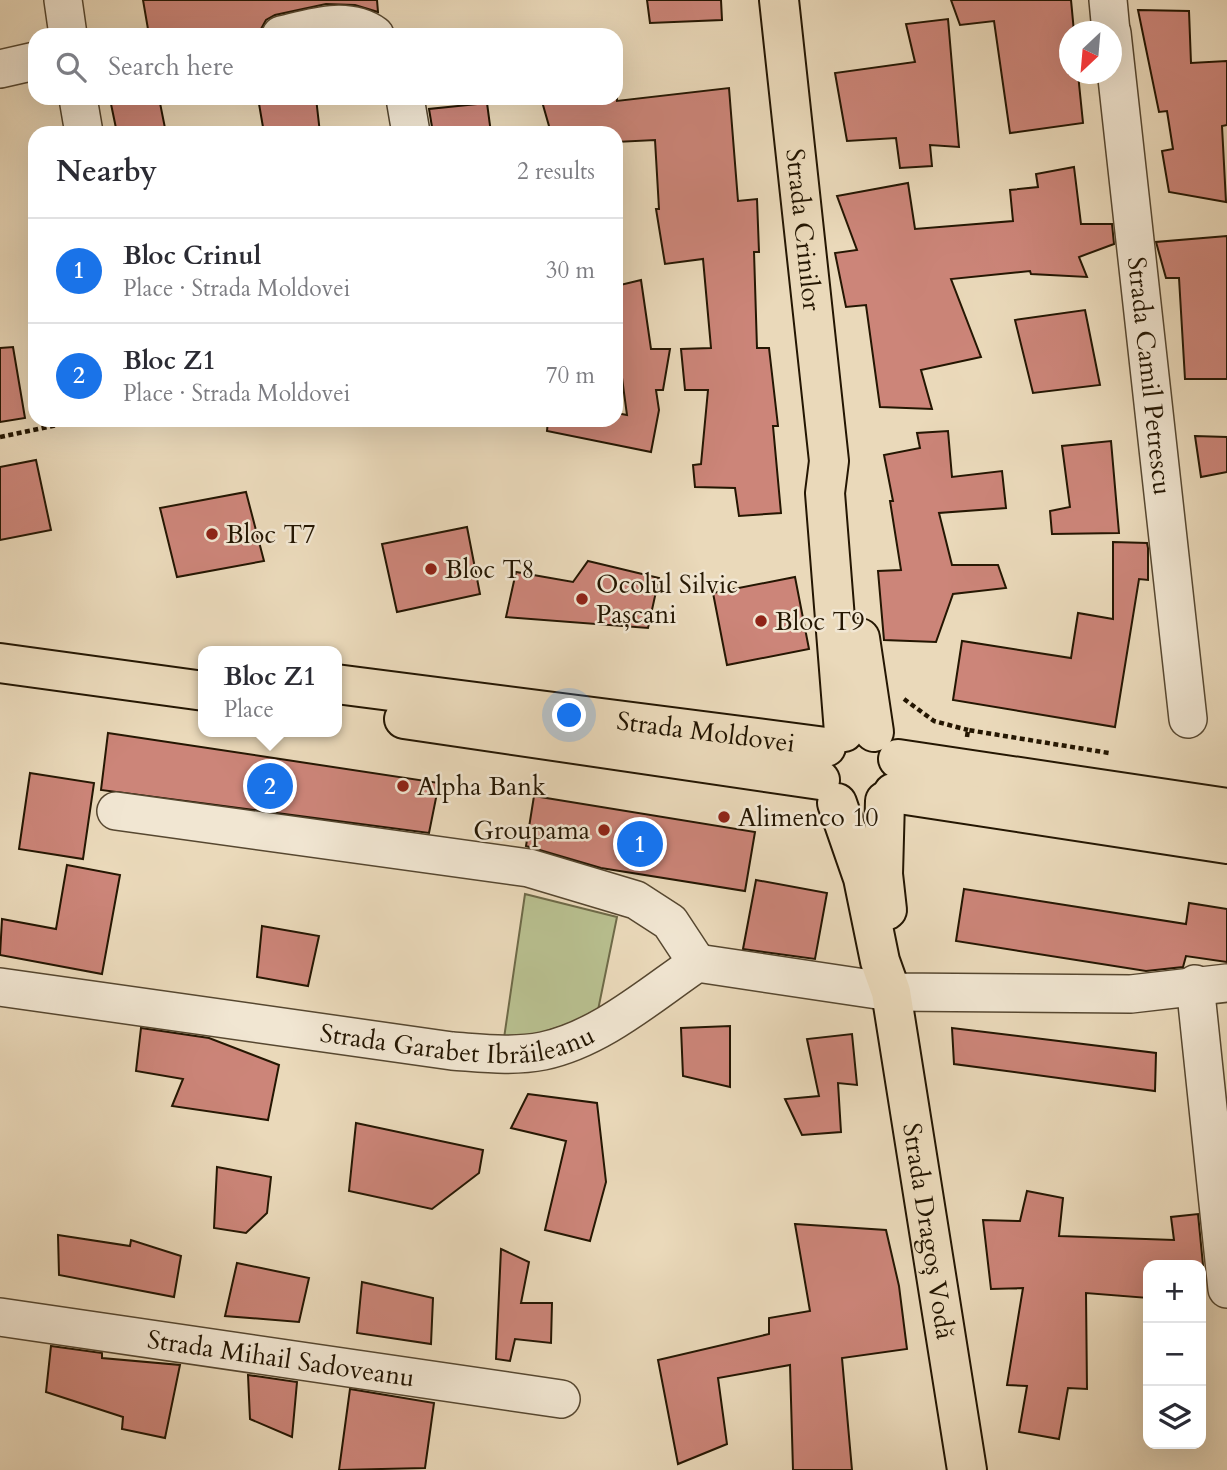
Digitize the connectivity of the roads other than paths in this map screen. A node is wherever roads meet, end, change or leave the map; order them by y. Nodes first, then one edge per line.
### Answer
1 (63, 0) edge
2 (779, 0) edge
3 (1108, 0) edge
4 (1110, 21) edge
5 (67, 28) edge
6 (312, 28) edge
7 (358, 28) edge
8 (28, 63) edge
9 (0, 69) edge
10 (1117, 84) edge
11 (79, 105) edge
12 (406, 105) edge
13 (83, 126) edge
14 (410, 126) edge
15 (0, 638) edge
16 (0, 664) edge
17 (198, 665) edge
18 (342, 685) edge
19 (198, 690) edge
20 (342, 710) edge
21 (1188, 719) dead end
22 (860, 768) junction
23 (1227, 808) edge
24 (116, 811) dead end
25 (1227, 844) edge
26 (697, 963) junction
27 (1211, 984) edge
28 (0, 987) edge
29 (891, 992) junction
30 (1227, 1289) edge
31 (0, 1317) edge
32 (561, 1399) dead end
33 (967, 1470) edge

1 - 5 street
2 - 22 main road, Strada Crinilor
3 - 4 street, Strada Camil Petrescu
6 - 7 street
8 - 9 street
10 - 21 street, Strada Camil Petrescu
11 - 13 street
12 - 14 street
15 - 17 main road
16 - 19 main road
18 - 22 main road, Strada Moldovei
20 - 22 main road, Strada Moldovei
22 - 23 main road, Strada Moldovei
22 - 25 main road, Strada Moldovei
22 - 29 main road, Strada Dragoș Vodă
24 - 26 street
26 - 28 street, Strada Garabet Ibrăileanu
26 - 29 street
27 - 29 street
27 - 30 street
29 - 33 main road, Strada Dragoș Vodă
31 - 32 street, Strada Mihail Sadoveanu

